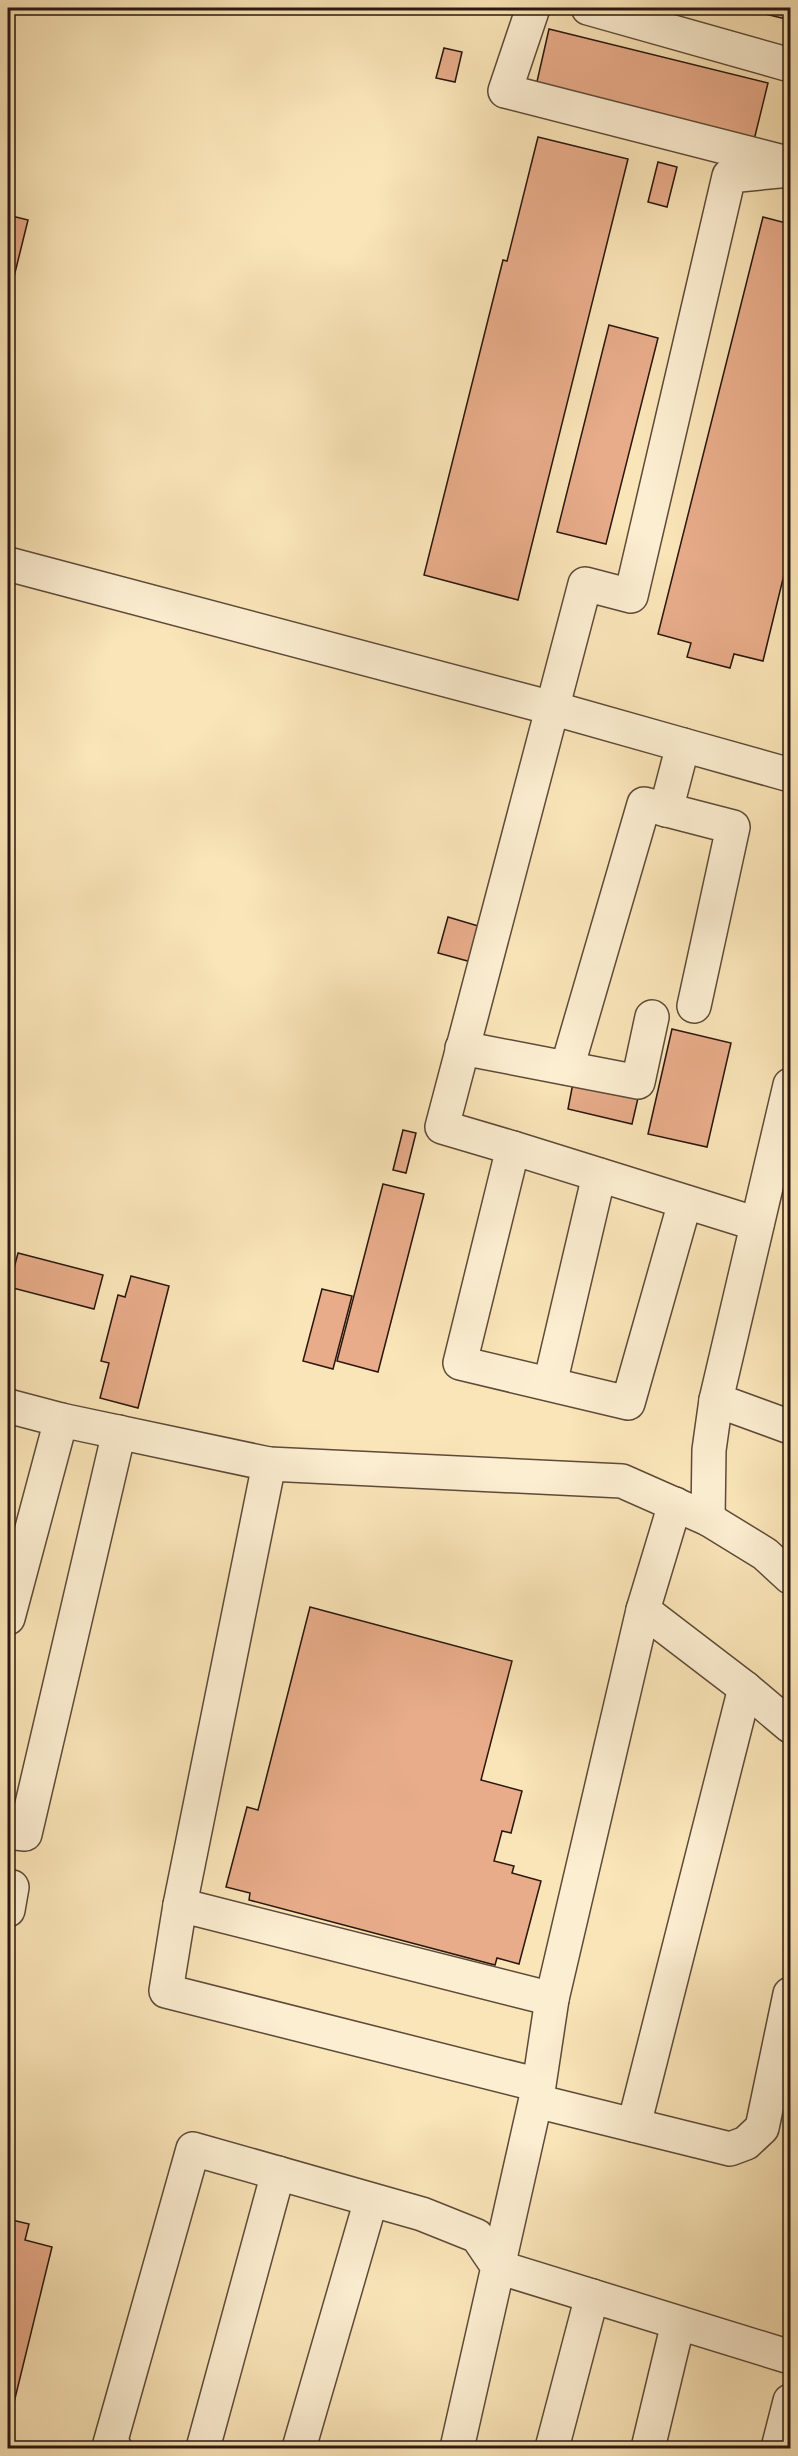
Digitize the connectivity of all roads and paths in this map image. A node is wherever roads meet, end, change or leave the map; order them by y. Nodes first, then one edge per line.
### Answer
1 (533, 8) edge
2 (588, 8) edge
3 (790, 65) edge
4 (790, 164) edge
5 (790, 170) edge
6 (8, 564) edge
7 (552, 708) junction
8 (683, 745) junction
9 (790, 775) edge
10 (666, 810) junction
11 (694, 1006) dead end
12 (652, 1017) dead end
13 (462, 1048) junction
14 (567, 1068) junction
15 (790, 1085) edge
16 (513, 1148) junction
17 (599, 1175) junction
18 (685, 1202) junction
19 (757, 1224) junction
20 (550, 1384) junction
21 (716, 1400) junction
22 (8, 1406) edge
23 (61, 1420) junction
24 (790, 1427) edge
25 (119, 1432) junction
26 (269, 1464) junction
27 (675, 1504) junction
28 (708, 1519) junction
29 (790, 1577) edge
30 (643, 1610) junction
31 (8, 1618) edge
32 (745, 1688) junction
33 (790, 1726) edge
34 (8, 1832) edge
35 (8, 1886) edge
36 (180, 1905) junction
37 (8, 1910) edge
38 (790, 1994) edge
39 (552, 1999) junction
40 (538, 2093) junction
41 (634, 2125) junction
42 (278, 2173) junction
43 (371, 2200) junction
44 (498, 2268) junction
45 (592, 2296) junction
46 (678, 2322) junction
47 (790, 2357) edge
48 (790, 2401) edge
49 (115, 2448) edge
50 (203, 2448) edge
51 (299, 2448) edge
52 (457, 2448) edge
53 (552, 2448) edge
54 (648, 2448) edge
55 (778, 2448) edge

1 - 4 street
2 - 3 street
5 - 7 street
6 - 7 street
7 - 8 street
7 - 13 street
8 - 9 street
8 - 10 street
10 - 11 street
10 - 14 street
12 - 14 street
13 - 14 street
13 - 16 street
15 - 19 street
16 - 17 street
16 - 20 street
17 - 18 street
17 - 20 street
18 - 19 street
18 - 20 street
19 - 21 street
21 - 24 street
21 - 28 street
22 - 23 street
23 - 25 street
23 - 31 street
25 - 26 street
25 - 34 street
26 - 27 street
26 - 36 street
27 - 28 street
27 - 30 street
28 - 29 street
30 - 32 street
30 - 39 street
32 - 33 street
32 - 41 street
35 - 37 street
36 - 39 street
36 - 40 street
38 - 41 street
39 - 40 street
40 - 41 street
40 - 44 street
42 - 43 street
42 - 49 street
42 - 50 street
43 - 44 street
43 - 51 street
44 - 45 street
44 - 52 street
45 - 46 street
45 - 53 street
46 - 47 street
46 - 54 street
48 - 55 street

